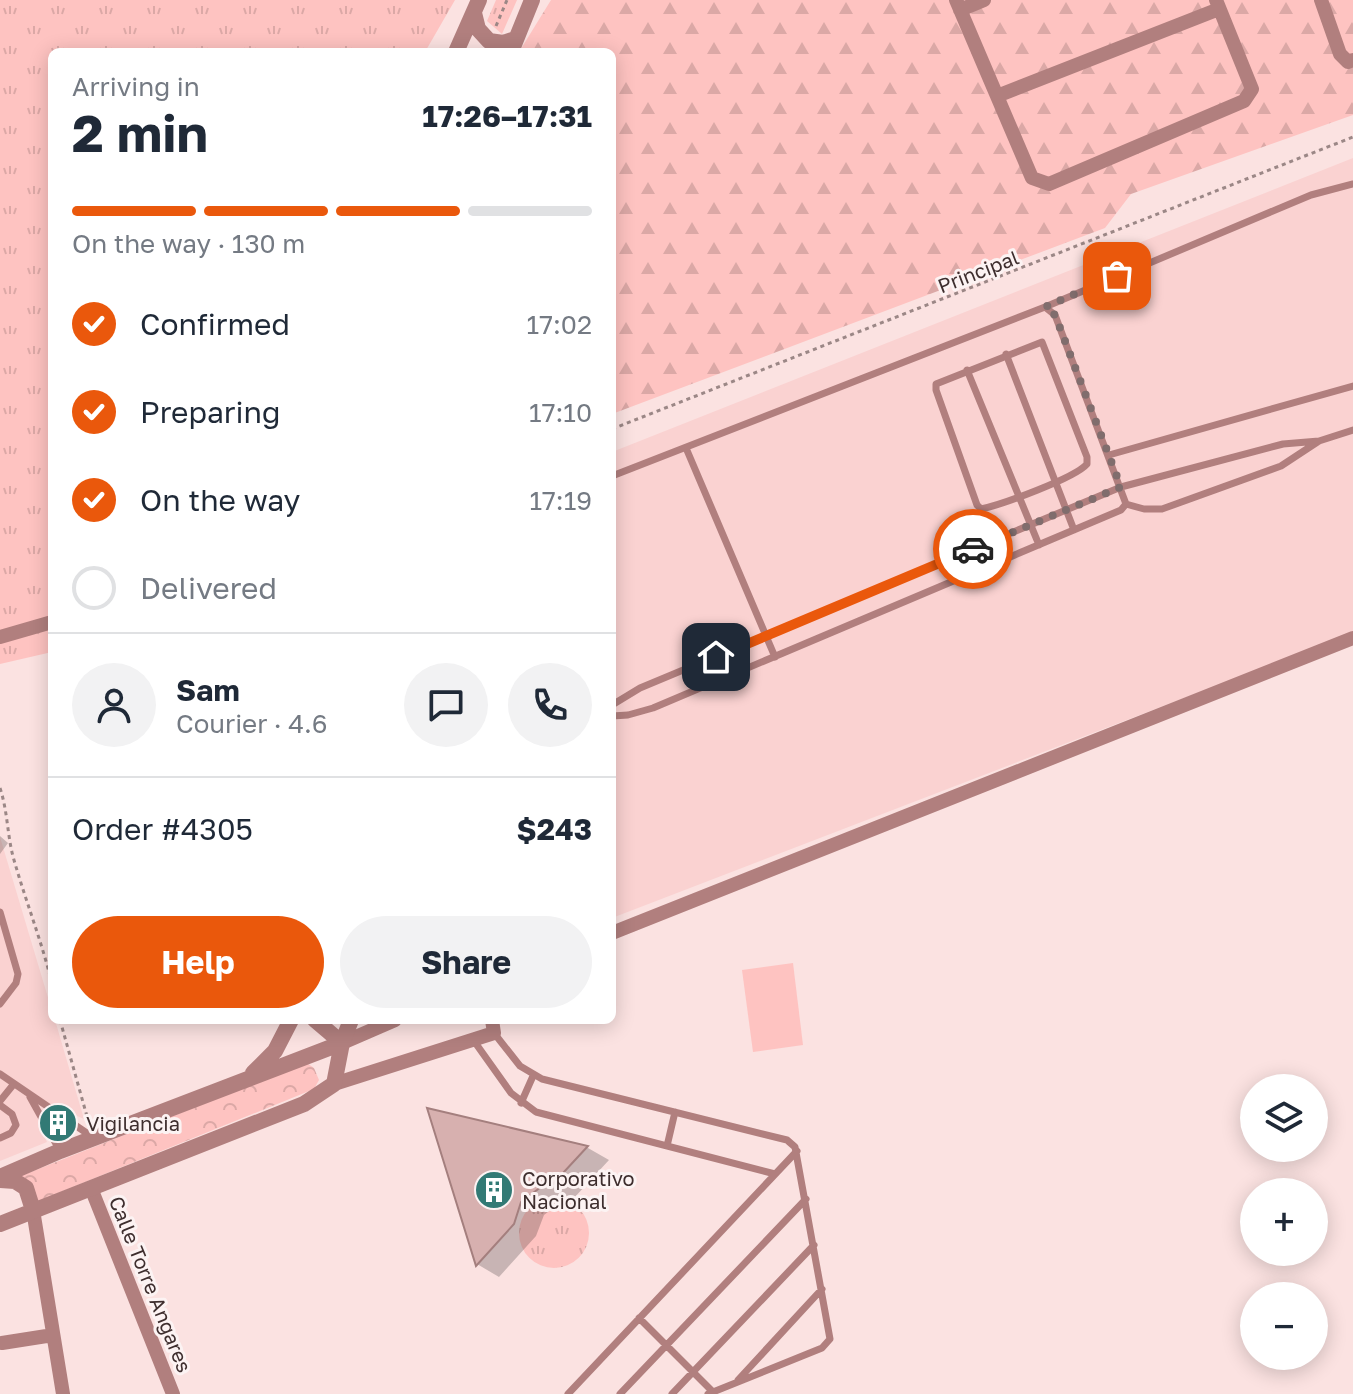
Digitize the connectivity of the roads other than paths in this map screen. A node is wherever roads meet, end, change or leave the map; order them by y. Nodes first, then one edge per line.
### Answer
1 (532, 0) edge
2 (984, 0) edge
3 (1321, 0) edge
4 (958, 5) edge
5 (1218, 5) edge
6 (476, 6) edge
7 (513, 46) edge
8 (458, 48) edge
9 (1353, 60) edge
10 (997, 96) junction
11 (1353, 184) edge
12 (1045, 307) junction
13 (1006, 354) junction
14 (967, 370) junction
15 (1353, 386) edge
16 (1353, 430) edge
17 (1319, 441) junction
18 (686, 448) junction
19 (1109, 455) junction
20 (616, 474) edge
21 (1055, 482) junction
22 (1121, 487) junction
23 (1018, 496) junction
24 (1126, 504) junction
25 (1066, 510) junction
26 (1031, 525) junction
27 (1074, 530) junction
28 (1039, 545) junction
29 (48, 623) edge
30 (766, 636) junction
31 (0, 637) edge
32 (1353, 638) edge
33 (775, 657) junction
34 (616, 703) edge
35 (616, 716) edge
36 (0, 912) edge
37 (616, 931) edge
38 (7, 933) junction
39 (0, 942) edge
40 (0, 1004) edge
41 (289, 1024) edge
42 (320, 1024) edge
43 (349, 1024) edge
44 (386, 1024) edge
45 (491, 1024) edge
46 (493, 1024) edge
47 (474, 1041) junction
48 (342, 1043) junction
49 (0, 1074) edge
50 (533, 1076) junction
51 (243, 1080) junction
52 (334, 1084) junction
53 (13, 1085) junction
54 (29, 1095) junction
55 (0, 1103) edge
56 (521, 1103) junction
57 (675, 1112) junction
58 (0, 1138) edge
59 (95, 1138) junction
60 (667, 1146) junction
61 (60, 1151) junction
62 (797, 1151) junction
63 (775, 1174) junction
64 (0, 1179) edge
65 (91, 1188) junction
66 (806, 1199) junction
67 (33, 1210) junction
68 (0, 1224) edge
69 (814, 1245) junction
70 (822, 1289) junction
71 (639, 1318) junction
72 (53, 1335) junction
73 (2, 1343) edge
74 (666, 1345) junction
75 (693, 1372) junction
76 (736, 1382) junction
77 (711, 1393) edge
78 (63, 1394) edge
79 (173, 1394) edge
80 (568, 1394) edge
81 (620, 1394) edge
82 (672, 1394) edge

1 - 7 street
2 - 4 street
3 - 9 street
4 - 10 street
5 - 10 street
5 - 10 street
6 - 7 street
6 - 8 street
11 - 12 lane
12 - 18 lane
12 - 19 lane
13 - 14 lane
13 - 21 lane
13 - 21 lane
14 - 23 lane
14 - 23 lane
15 - 19 lane
16 - 17 lane
17 - 22 lane
17 - 24 lane
18 - 20 lane
18 - 30 lane
19 - 22 lane
21 - 23 lane
21 - 25 lane
22 - 24 lane
22 - 25 lane
23 - 26 lane
24 - 27 lane
25 - 26 lane
25 - 27 lane
26 - 28 lane
26 - 30 lane
27 - 28 lane
28 - 33 lane
29 - 31 street
30 - 33 lane
30 - 34 lane
32 - 37 street
33 - 35 lane
36 - 38 lane
38 - 39 lane
38 - 40 lane
41 - 51 street
42 - 48 street
43 - 48 street
44 - 48 street
45 - 47 street
46 - 50 lane
47 - 52 street
47 - 56 lane
48 - 51 street
48 - 52 street
49 - 53 lane
50 - 56 lane
50 - 57 lane
51 - 59 street
52 - 65 street
53 - 54 lane
53 - 55 lane
54 - 59 lane
54 - 61 lane
55 - 58 lane
56 - 60 lane
57 - 60 lane
57 - 62 lane
59 - 61 street
60 - 63 lane
61 - 64 street
62 - 63 lane
62 - 66 lane
63 - 71 lane
64 - 67 street
65 - 67 street
65 - 79 street, Calle Torre Angares
66 - 69 lane
66 - 74 lane
67 - 68 street
67 - 72 street
69 - 70 lane
69 - 75 lane
70 - 76 lane
70 - 76 lane
71 - 74 lane
71 - 80 lane
72 - 73 street
72 - 78 street
74 - 75 lane
74 - 81 lane
75 - 77 lane
75 - 82 lane
76 - 77 lane

